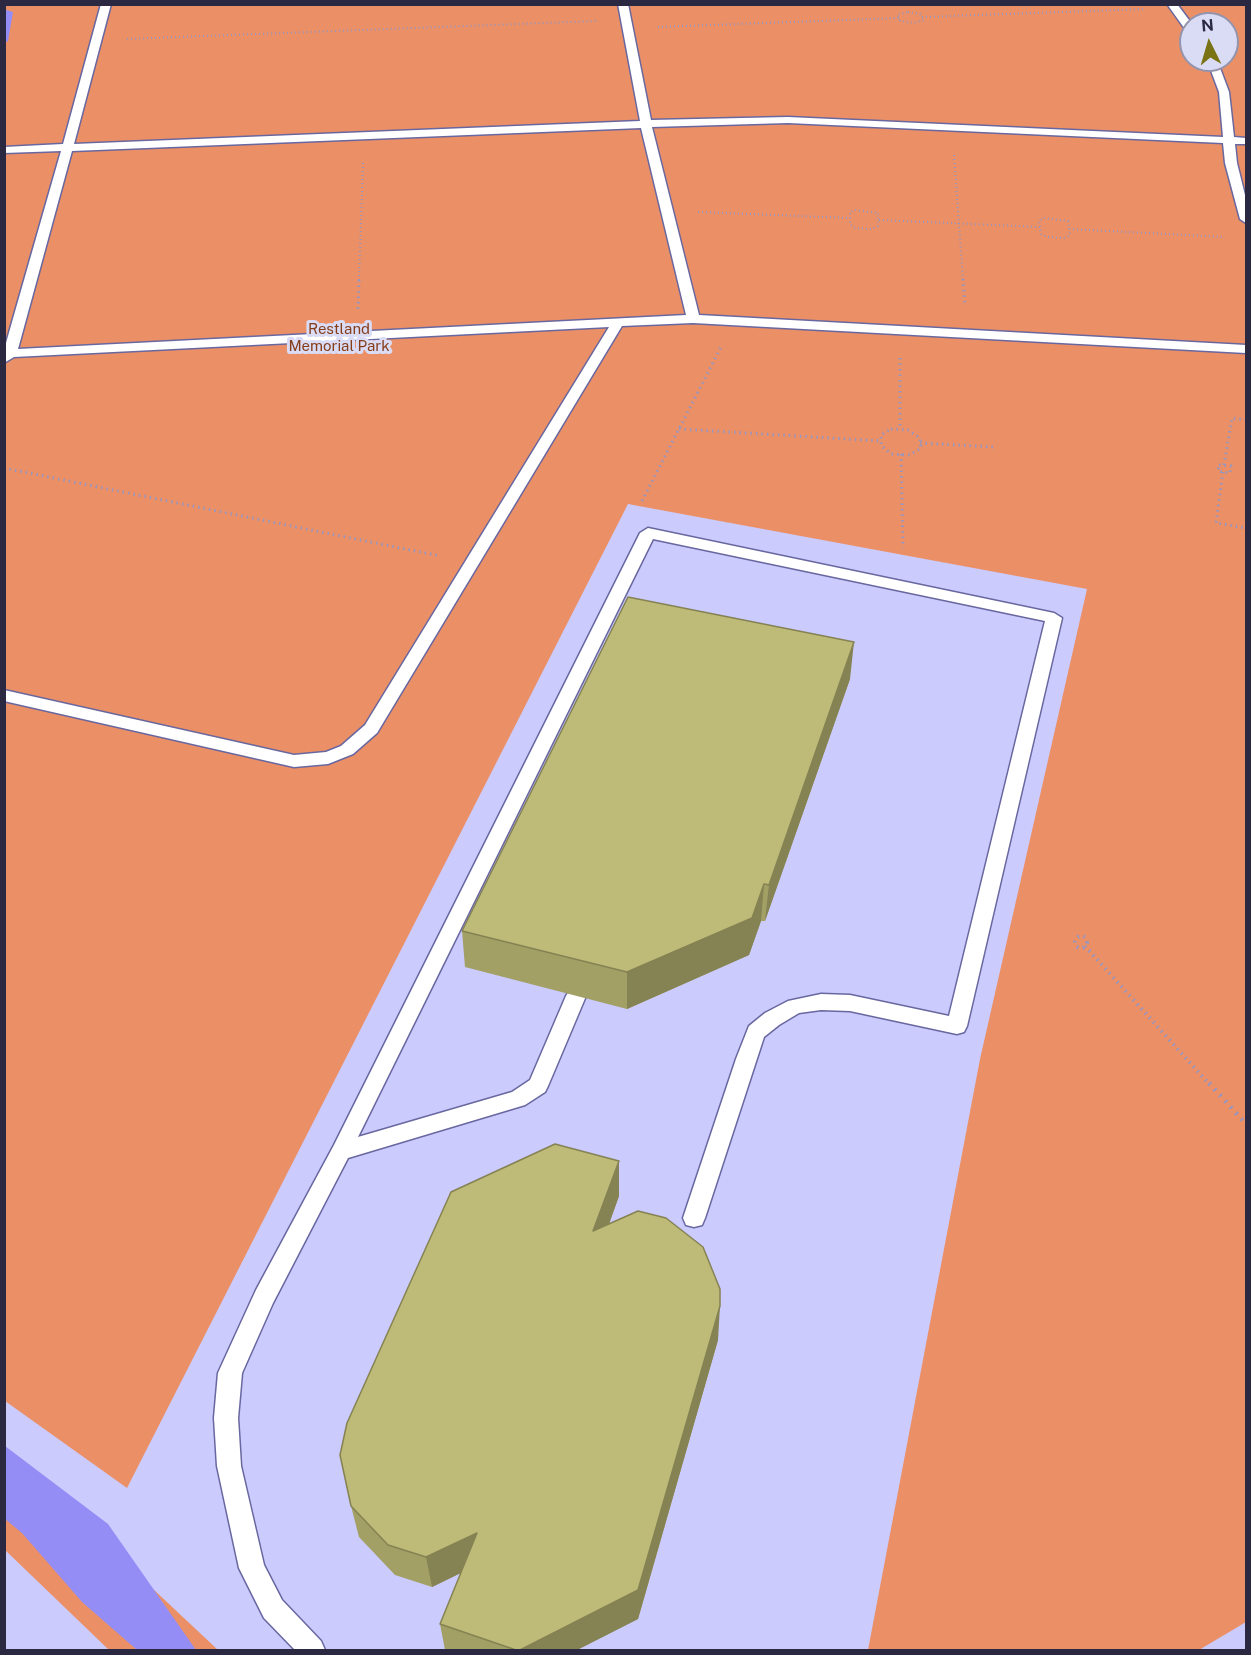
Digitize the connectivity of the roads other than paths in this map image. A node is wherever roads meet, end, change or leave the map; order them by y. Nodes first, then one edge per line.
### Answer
1 (106, 4) edge
2 (623, 4) edge
3 (1216, 72) edge
4 (646, 124) junction
5 (1228, 140) junction
6 (1246, 141) edge
7 (70, 148) junction
8 (4, 150) edge
9 (1246, 219) edge
10 (693, 319) junction
11 (617, 324) junction
12 (1246, 349) edge
13 (7, 356) edge
14 (4, 695) edge
15 (576, 996) edge
16 (341, 1151) junction
17 (694, 1218) dead end
18 (312, 1650) edge

1 - 7 lane
2 - 4 lane
3 - 5 lane
4 - 5 lane
4 - 7 lane
4 - 10 lane
5 - 6 lane
5 - 9 lane
7 - 8 lane
7 - 13 lane
10 - 11 lane
10 - 12 lane
11 - 13 lane
11 - 14 lane
15 - 16 lane
16 - 17 lane
16 - 18 lane

